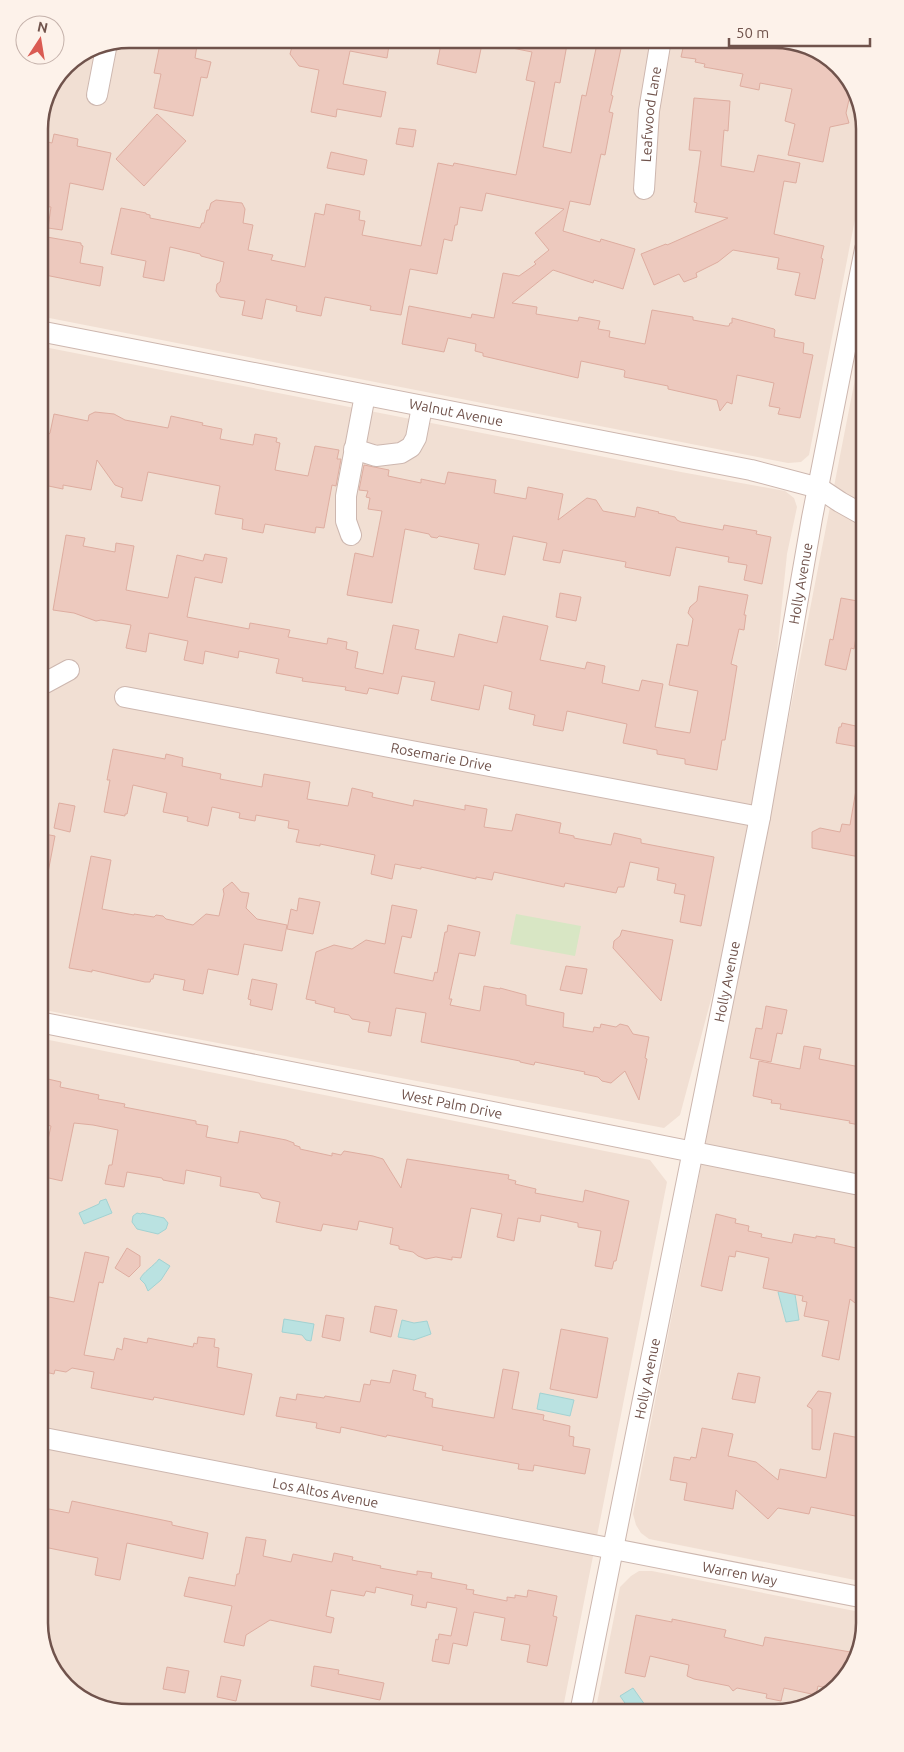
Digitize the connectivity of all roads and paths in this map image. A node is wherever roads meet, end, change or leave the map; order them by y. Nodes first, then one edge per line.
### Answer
1 (660, 48) edge
2 (105, 52) edge
3 (97, 95) dead end
4 (644, 189) dead end
5 (856, 296) edge
6 (48, 333) edge
7 (365, 395) junction
8 (422, 407) junction
9 (354, 448) junction
10 (819, 488) junction
11 (856, 511) edge
12 (351, 534) dead end
13 (69, 670) dead end
14 (48, 681) edge
15 (125, 697) dead end
16 (760, 817) junction
17 (48, 1024) edge
18 (693, 1152) junction
19 (856, 1184) edge
20 (48, 1439) edge
21 (613, 1550) junction
22 (856, 1596) edge
23 (582, 1704) edge

1 - 4 street, Leafwood Lane
2 - 3 street
5 - 10 street, Holly Avenue
6 - 7 street, Walnut Avenue
7 - 8 street, Walnut Avenue
7 - 9 street
8 - 9 street
8 - 10 street, Walnut Avenue
9 - 12 street
10 - 11 street, Walnut Avenue
10 - 16 street, Holly Avenue
13 - 14 street
15 - 16 street, Rosemarie Drive
16 - 18 street, Holly Avenue
17 - 18 street, West Palm Drive
18 - 19 street, West Palm Drive
18 - 21 street, Holly Avenue
20 - 21 street, Los Altos Avenue
21 - 22 street, Warren Way
21 - 23 street, Holly Avenue

